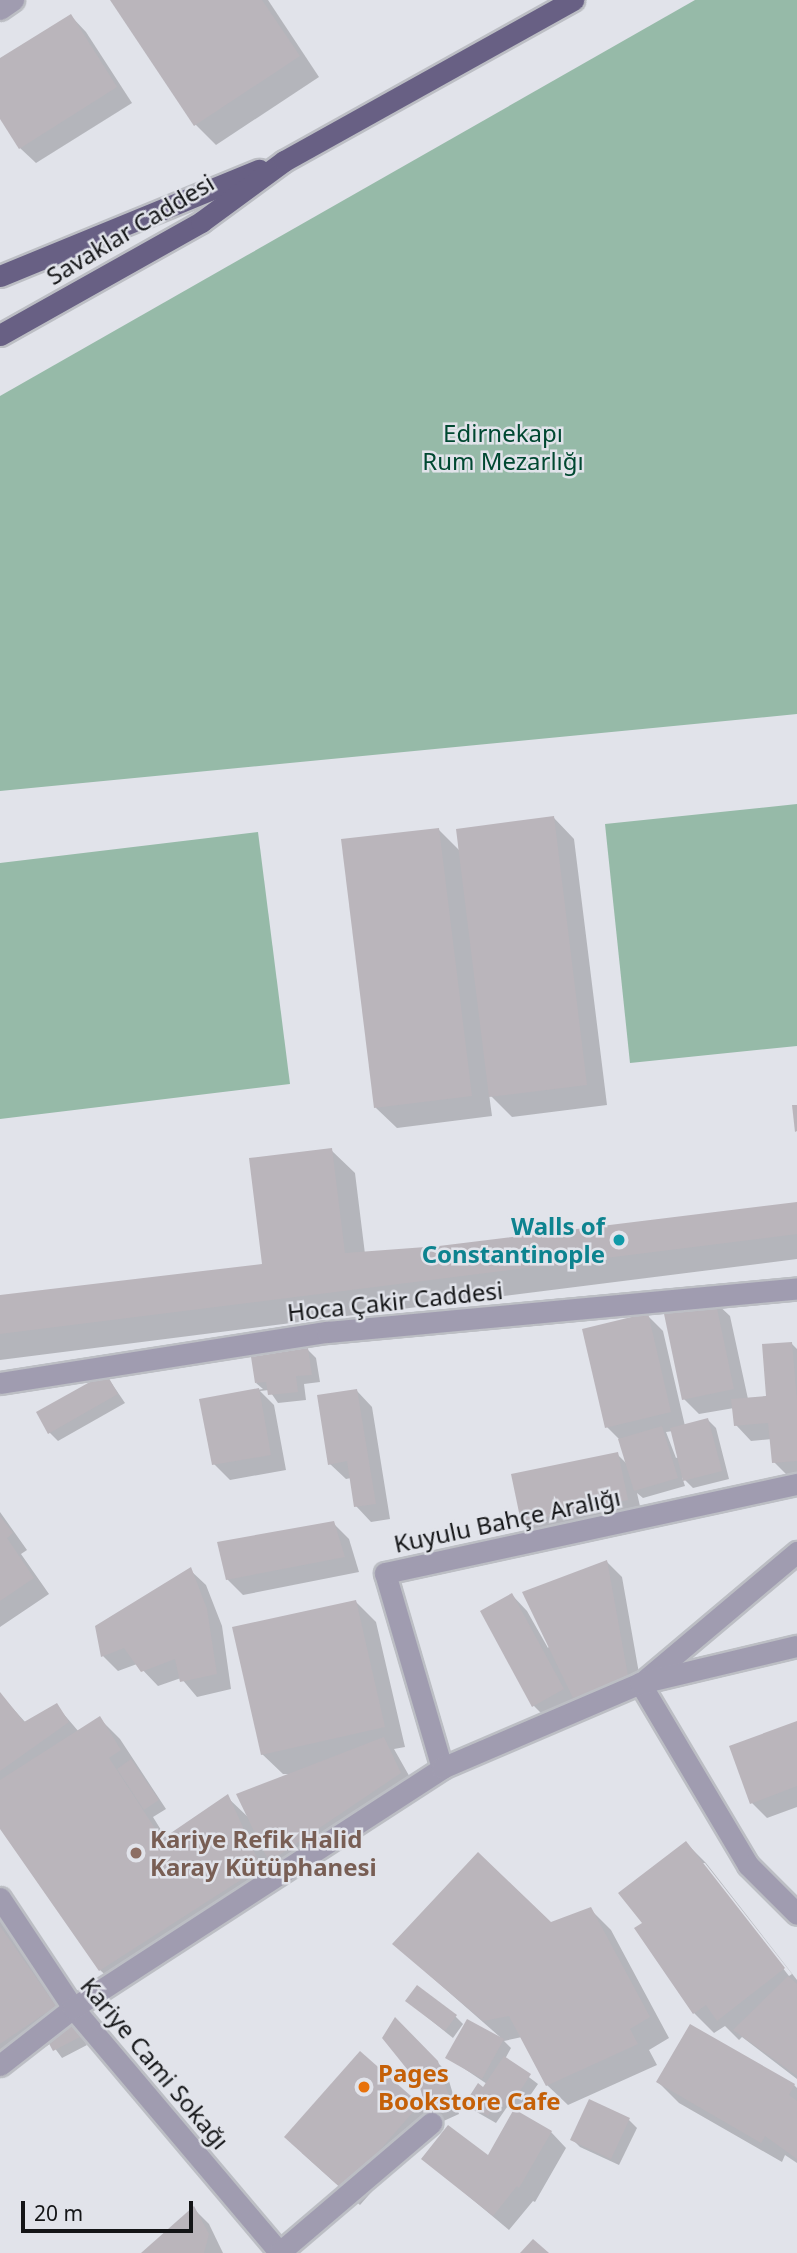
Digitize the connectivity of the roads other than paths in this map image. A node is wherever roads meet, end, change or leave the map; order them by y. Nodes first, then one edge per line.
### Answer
1 (13, 0) edge
2 (573, 0) edge
3 (0, 9) edge
4 (284, 161) junction
5 (0, 275) edge
6 (0, 335) edge
7 (797, 1288) edge
8 (0, 1383) edge
9 (797, 1484) edge
10 (797, 1552) edge
11 (797, 1646) edge
12 (640, 1684) junction
13 (442, 1768) junction
14 (0, 1898) edge
15 (797, 1914) edge
16 (73, 2008) junction
17 (0, 2065) edge
18 (431, 2123) dead end
19 (280, 2253) edge

1 - 3 street
2 - 4 main road, Savaklar Caddesi
4 - 5 main road, Savaklar Caddesi
4 - 6 main road, Savaklar Caddesi
7 - 8 street, Hoca Çakir Caddesi
9 - 13 street, Kuyulu Bahçe Aralığı
10 - 12 street
11 - 12 street
12 - 13 street
12 - 15 street
13 - 16 street
14 - 16 street, Kariye Cami Sokağı
16 - 17 street
16 - 19 street, Kariye Cami Sokağı
18 - 19 street

